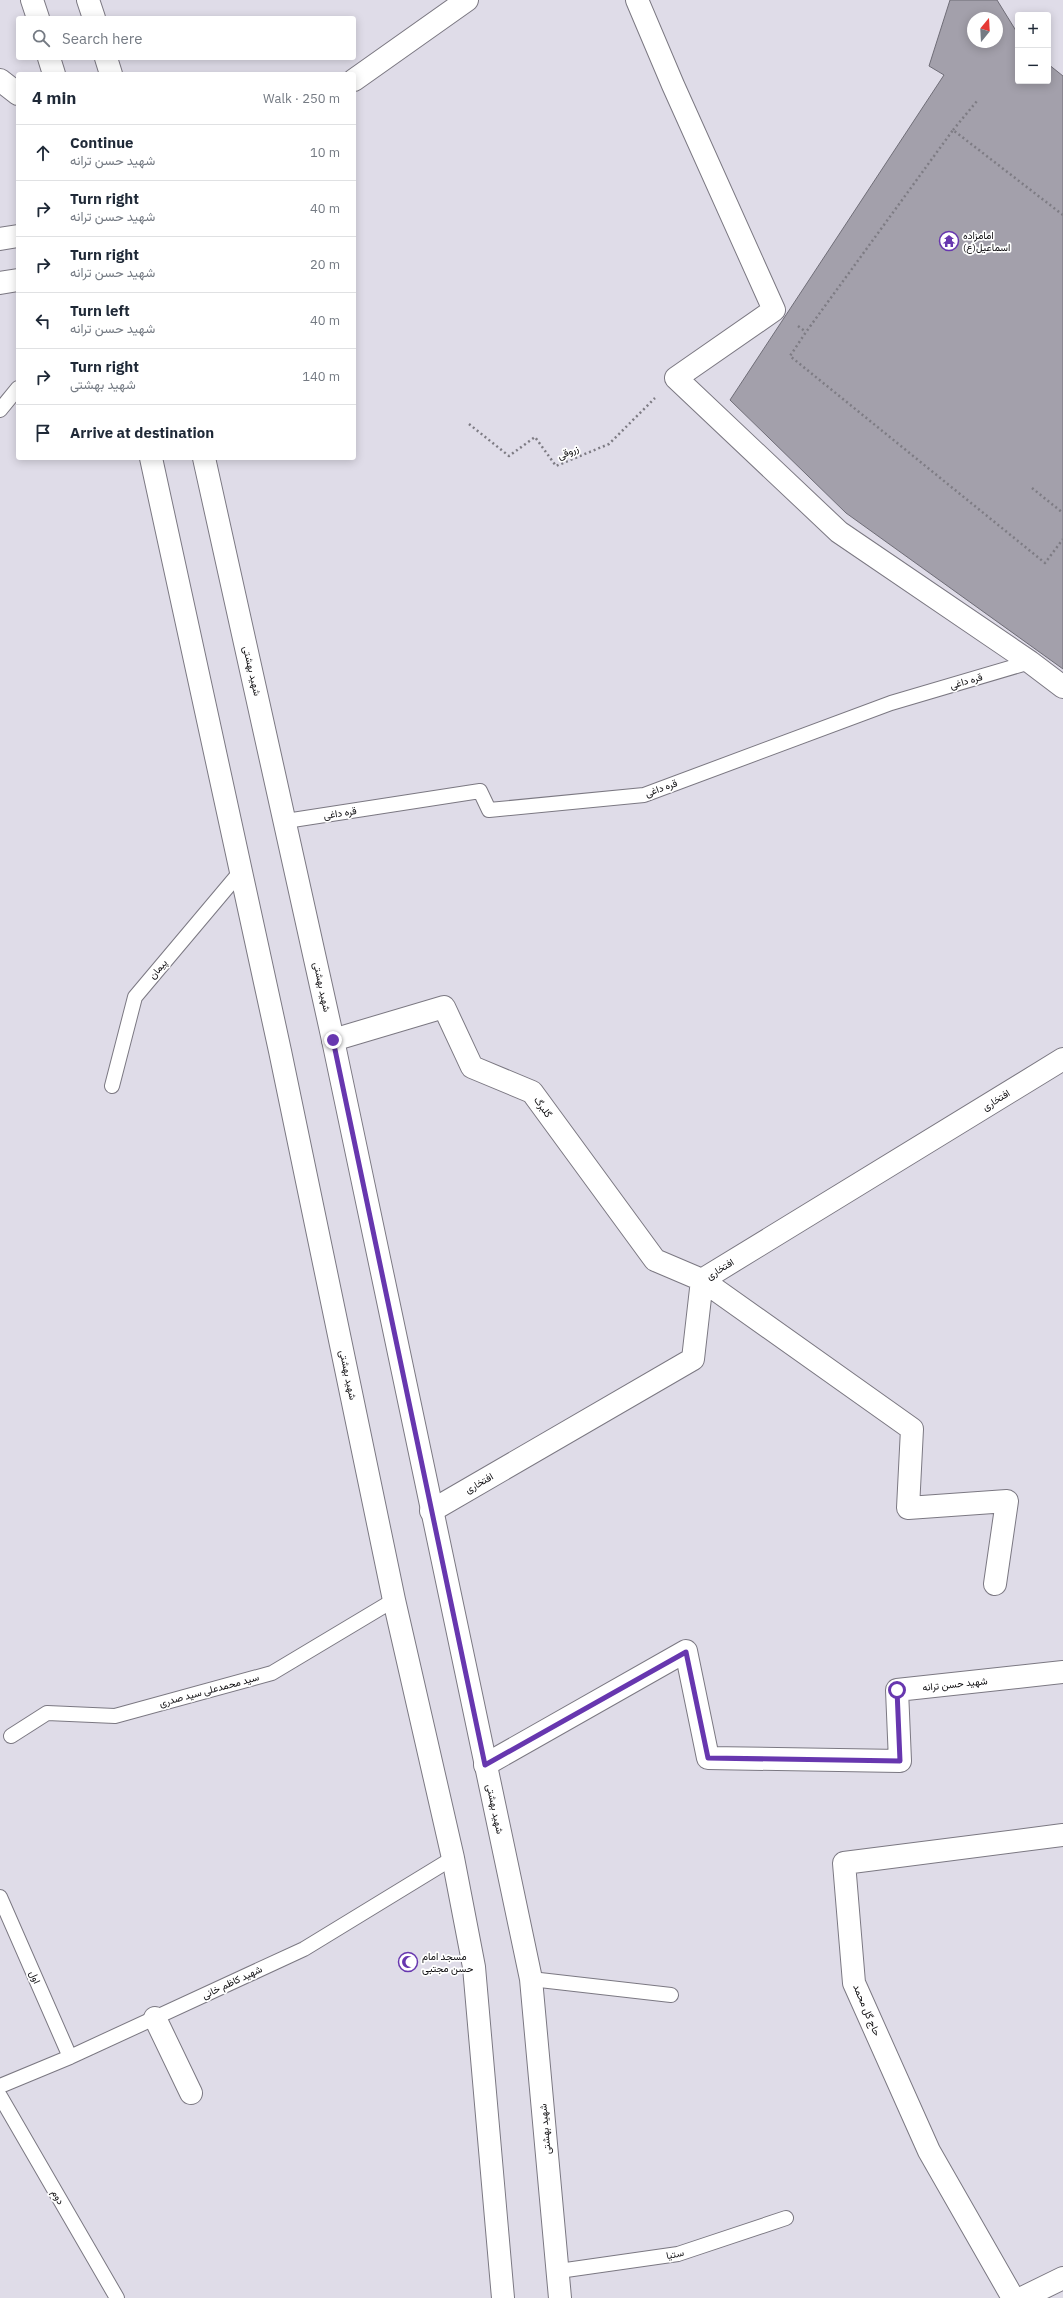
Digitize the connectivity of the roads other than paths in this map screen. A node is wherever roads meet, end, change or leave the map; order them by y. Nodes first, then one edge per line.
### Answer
1 (32, 0) edge
2 (88, 0) edge
3 (467, 0) edge
4 (637, 0) edge
5 (37, 16) edge
6 (93, 16) edge
7 (50, 60) edge
8 (107, 60) edge
9 (53, 72) edge
10 (110, 72) edge
11 (356, 79) edge
12 (0, 80) edge
13 (16, 92) edge
14 (16, 236) edge
15 (0, 239) edge
16 (16, 280) edge
17 (0, 283) edge
18 (16, 390) edge
19 (0, 410) edge
20 (151, 460) edge
21 (204, 460) edge
22 (1030, 662) junction
23 (1063, 687) edge
24 (286, 821) junction
25 (241, 871) junction
26 (333, 1040) junction
27 (1063, 1059) edge
28 (112, 1086) dead end
29 (702, 1280) junction
30 (431, 1511) junction
31 (995, 1584) dead end
32 (394, 1600) junction
33 (1063, 1672) edge
34 (11, 1736) dead end
35 (485, 1765) junction
36 (1063, 1835) edge
37 (453, 1858) junction
38 (0, 1897) edge
39 (531, 1979) junction
40 (671, 1995) dead end
41 (155, 2018) junction
42 (70, 2057) junction
43 (0, 2086) edge
44 (191, 2093) dead end
45 (0, 2096) edge
46 (786, 2218) dead end
47 (559, 2271) junction
48 (1063, 2278) edge
49 (117, 2298) edge
50 (502, 2298) edge
51 (560, 2298) edge
52 (1013, 2298) edge
53 (1022, 2298) edge

1 - 5 street
2 - 6 street
3 - 11 street
4 - 22 street
7 - 9 street
8 - 10 street
12 - 13 street
14 - 15 street
16 - 17 street
18 - 19 lane
20 - 25 street, شهید بهشتی
21 - 24 street, شهید بهشتی
22 - 23 street
22 - 24 lane, قره داغی
24 - 26 street, شهید بهشتی
25 - 28 lane, پیمان
25 - 32 street, شهید بهشتی
26 - 29 street, گلبرگ
26 - 30 street, شهید بهشتی
27 - 29 street, افتخاری
29 - 30 street, افتخاری
29 - 31 street
30 - 35 street, شهید بهشتی
32 - 34 lane, سید محمدعلی سید صدری
32 - 37 street, شهید بهشتی
33 - 35 street, شهید حسن ترانه
35 - 39 street, شهید بهشتی
36 - 52 street, حاج گل محمد
37 - 41 lane, شهید کاظم خانی
37 - 50 street, شهید بهشتی
38 - 42 lane, اول
39 - 40 lane
39 - 47 street, شهید بهشتی
41 - 42 lane, شهید کاظم خانی
41 - 44 street
42 - 43 lane, شهید کاظم خانی
45 - 49 lane, دوم
46 - 47 lane, ستیا
47 - 51 street, شهید بهشتی
48 - 53 street

